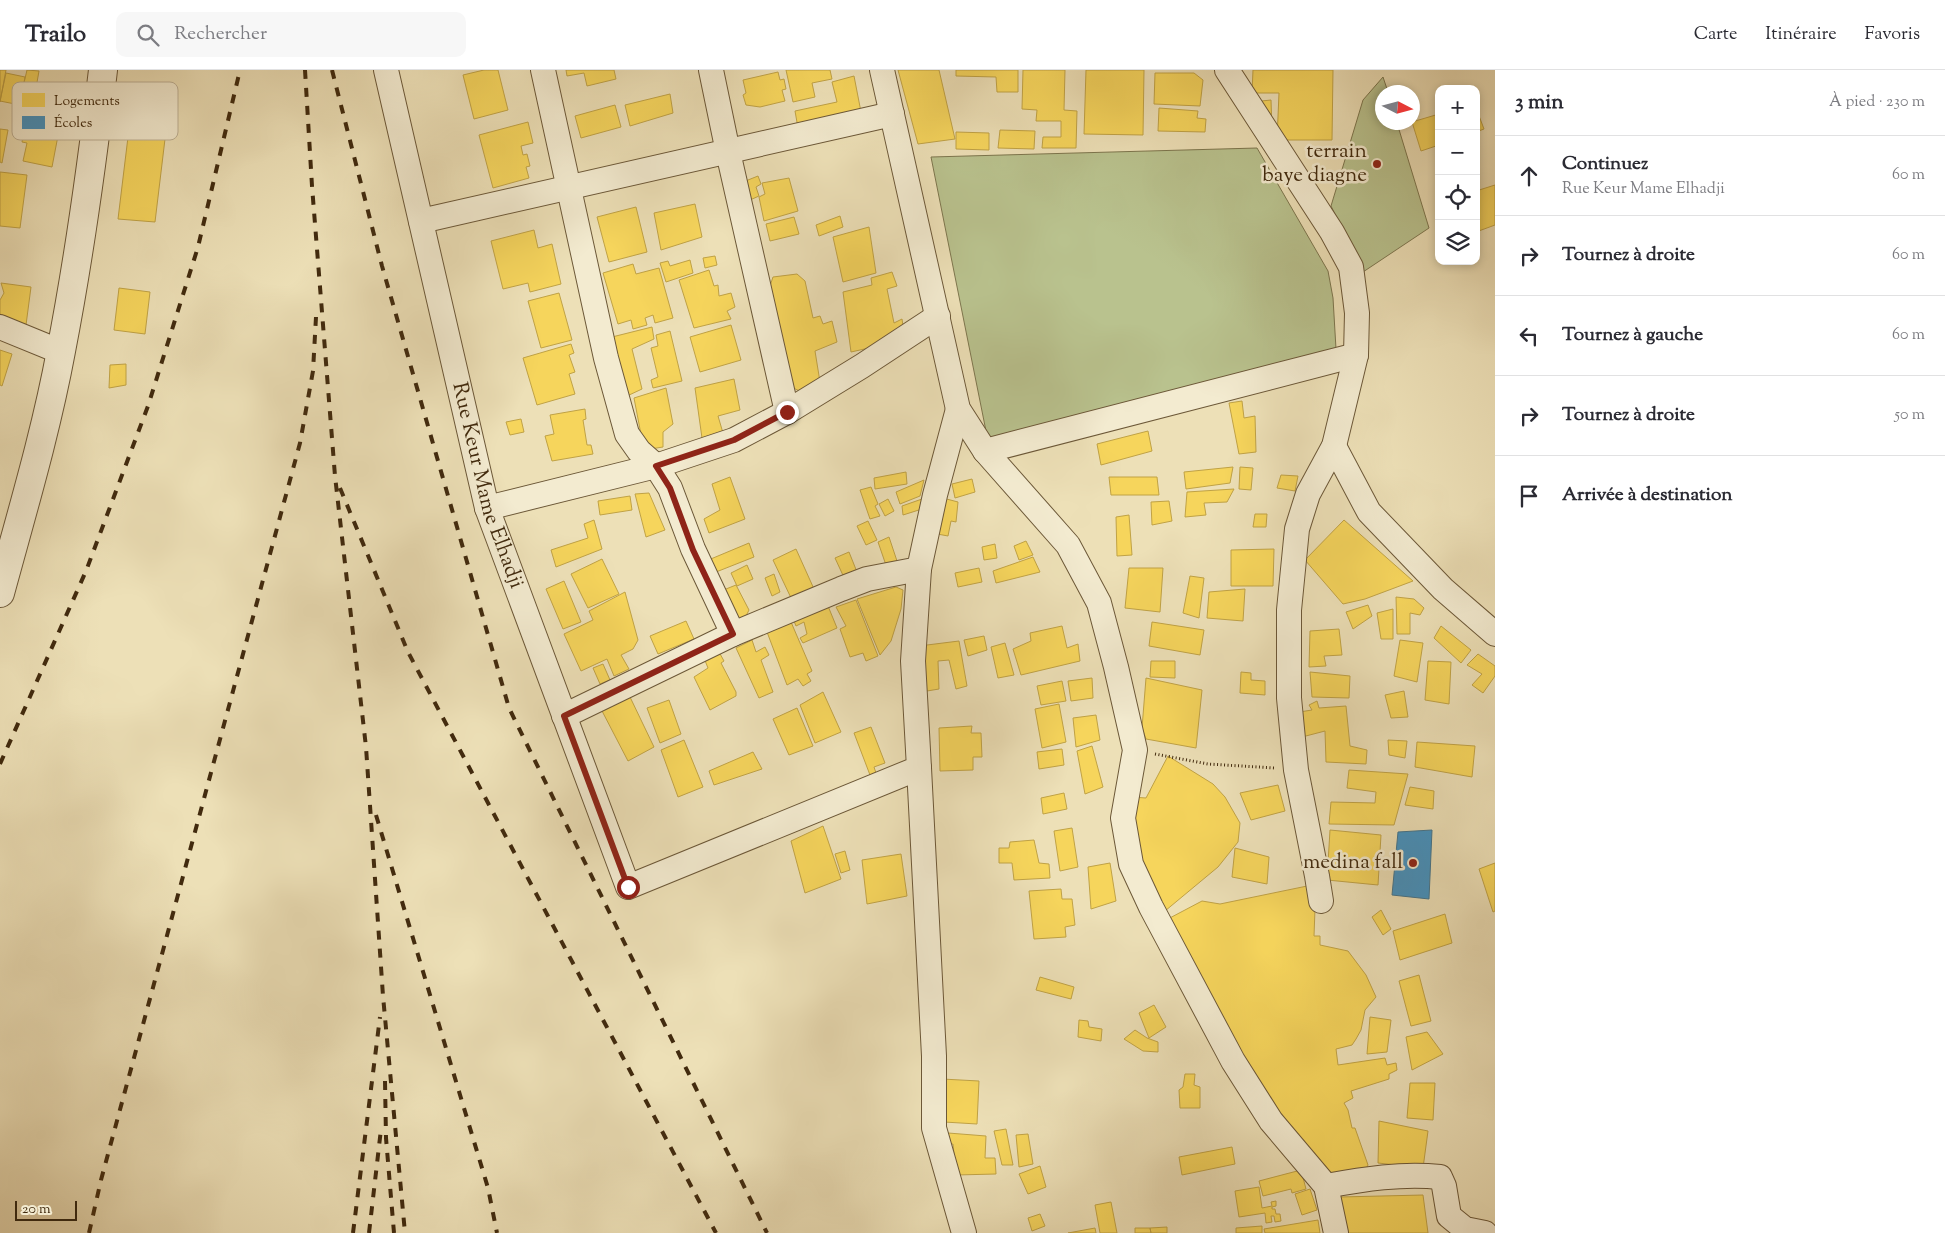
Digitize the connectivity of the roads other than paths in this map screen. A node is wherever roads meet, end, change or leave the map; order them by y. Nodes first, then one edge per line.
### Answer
1 (386, 70) edge
2 (543, 70) edge
3 (711, 70) edge
4 (882, 70) edge
5 (1227, 70) edge
6 (892, 114) junction
7 (95, 140) edge
8 (728, 152) junction
9 (569, 188) junction
10 (420, 221) junction
11 (938, 316) junction
12 (0, 327) edge
13 (61, 352) junction
14 (1356, 355) junction
15 (958, 409) junction
16 (787, 412) junction
17 (1334, 446) junction
18 (985, 451) junction
19 (656, 466) junction
20 (487, 508) junction
21 (918, 569) junction
22 (0, 593) edge
23 (733, 634) junction
24 (1495, 634) edge
25 (564, 716) junction
26 (919, 768) junction
27 (1321, 901) dead end
28 (1326, 1186) junction
29 (964, 1233) edge
30 (1336, 1233) edge
31 (1485, 1233) edge

1 - 10 street, Rue Keur Mame Elhadji
2 - 9 street
3 - 8 street
4 - 6 street
5 - 14 street
6 - 8 street
6 - 11 street
7 - 13 street
8 - 9 street
8 - 16 street
9 - 10 street
9 - 19 street
10 - 20 street, Rue Keur Mame Elhadji
11 - 15 street
11 - 16 street
12 - 13 street
13 - 22 street
14 - 17 street
14 - 18 street
15 - 18 street
15 - 21 street
16 - 19 street
17 - 24 street
17 - 27 street
18 - 28 street
19 - 20 street
19 - 23 street
20 - 25 street, Rue Keur Mame Elhadji
21 - 23 street
21 - 26 street
23 - 25 street
25 - 26 street, Rue Keur Mame Elhadji
26 - 29 street
28 - 30 street
28 - 31 street

